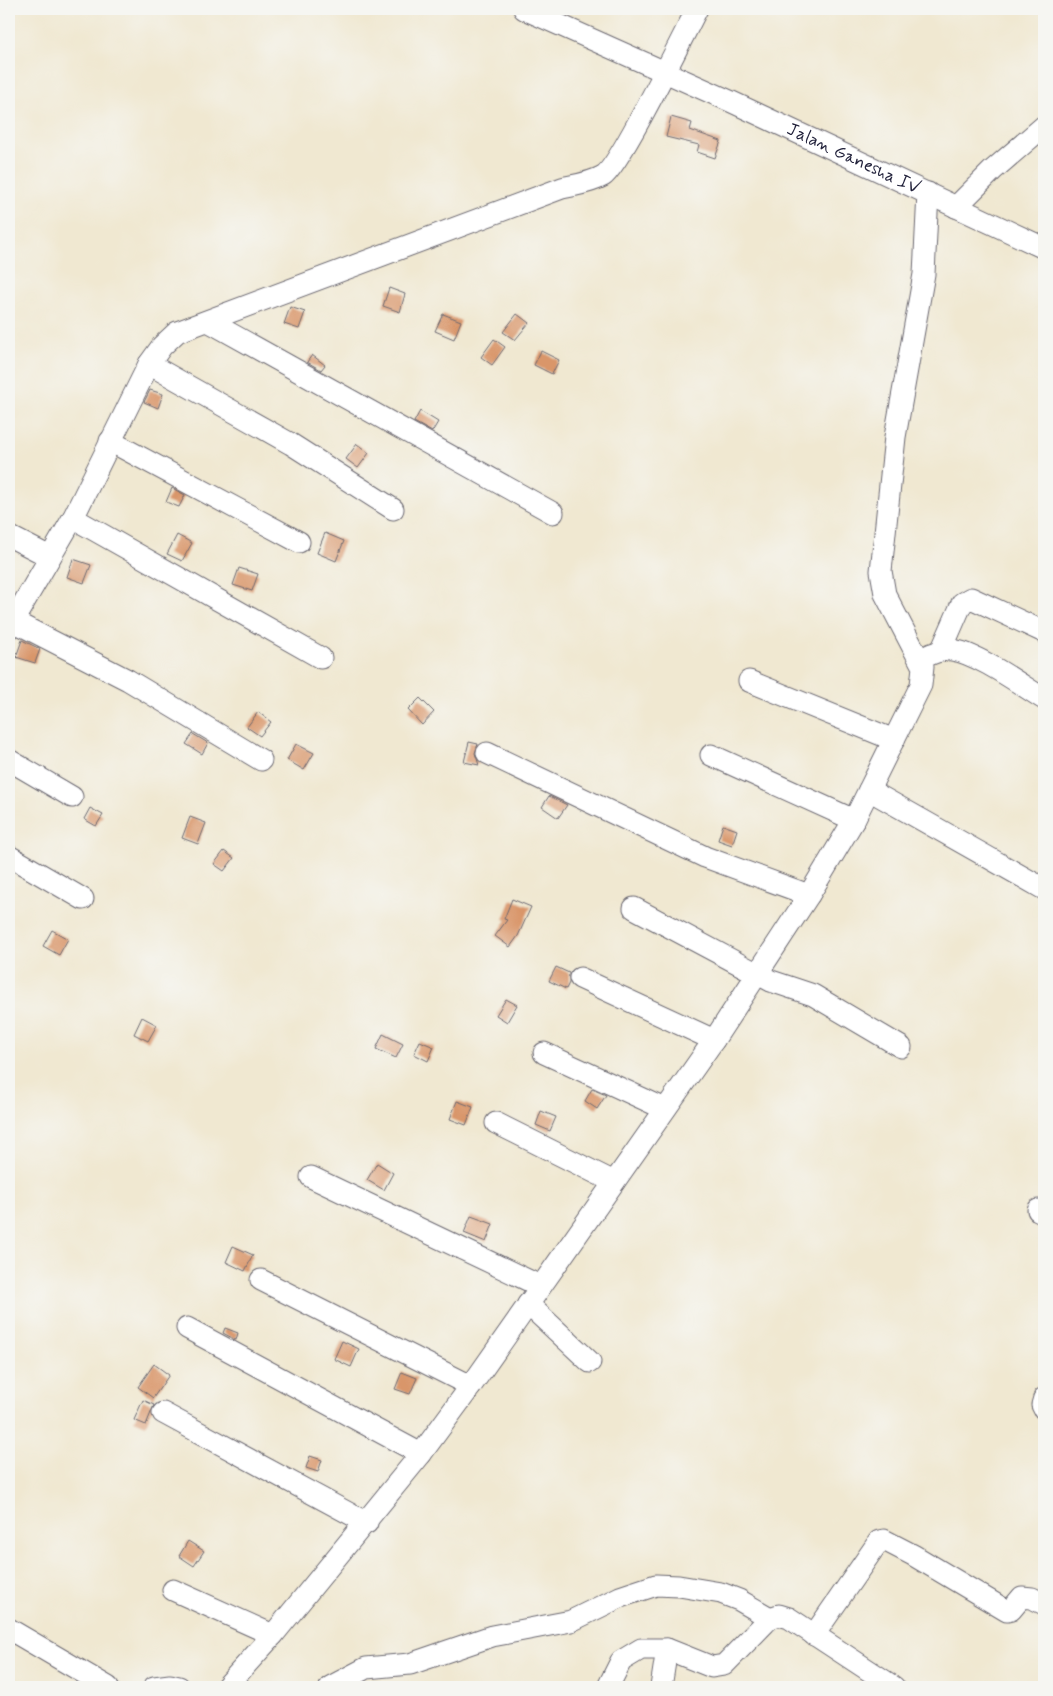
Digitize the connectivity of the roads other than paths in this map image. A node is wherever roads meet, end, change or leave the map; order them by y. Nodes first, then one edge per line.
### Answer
1 (524, 9) edge
2 (697, 9) edge
3 (664, 72) junction
4 (1044, 126) edge
5 (928, 193) junction
6 (956, 207) junction
7 (1044, 248) edge
8 (208, 322) junction
9 (149, 364) junction
10 (110, 441) junction
11 (393, 509) dead end
12 (553, 512) dead end
13 (73, 518) junction
14 (9, 536) edge
15 (298, 542) dead end
16 (50, 557) junction
17 (11, 625) edge
18 (1044, 632) edge
19 (941, 651) junction
20 (321, 658) dead end
21 (920, 659) junction
22 (749, 681) dead end
23 (1044, 699) edge
24 (894, 740) junction
25 (487, 753) dead end
26 (711, 755) dead end
27 (9, 760) edge
28 (261, 760) dead end
29 (869, 790) junction
30 (72, 797) dead end
31 (854, 820) junction
32 (9, 856) edge
33 (1044, 889) edge
34 (809, 895) junction
35 (83, 899) dead end
36 (634, 908) dead end
37 (757, 973) junction
38 (580, 978) dead end
39 (714, 1040) junction
40 (901, 1047) dead end
41 (544, 1052) dead end
42 (665, 1109) junction
43 (496, 1123) dead end
44 (311, 1177) dead end
45 (614, 1182) junction
46 (261, 1280) dead end
47 (540, 1286) junction
48 (528, 1304) junction
49 (187, 1328) dead end
50 (590, 1362) dead end
51 (471, 1386) junction
52 (1044, 1398) edge
53 (1044, 1409) edge
54 (163, 1413) dead end
55 (421, 1454) junction
56 (367, 1523) junction
57 (172, 1590) dead end
58 (1044, 1604) edge
59 (770, 1618) junction
60 (9, 1629) edge
61 (273, 1635) junction
62 (814, 1635) junction
63 (667, 1649) junction
64 (108, 1687) edge
65 (154, 1687) edge
66 (179, 1687) edge
67 (226, 1687) edge
68 (330, 1687) edge
69 (608, 1687) edge
70 (661, 1687) edge
71 (894, 1687) edge

1 - 3 street, Jalan Ganesha IV
2 - 3 street
3 - 5 street, Jalan Ganesha IV
3 - 8 street
4 - 6 street
5 - 6 street, Jalan Ganesha IV
5 - 21 street
6 - 7 street, Jalan Ganesha IV
8 - 9 street
8 - 12 street
9 - 10 street
9 - 11 street
10 - 13 street
10 - 15 street
13 - 16 street
13 - 20 street
14 - 16 street
16 - 17 street
17 - 28 street
18 - 19 street
19 - 21 street
19 - 23 street
21 - 24 street
22 - 24 street
24 - 29 street
25 - 34 street
26 - 31 street
27 - 30 street
29 - 31 street
29 - 33 street
31 - 34 street
32 - 35 street
34 - 37 street
36 - 37 street
37 - 39 street
37 - 40 street
38 - 39 street
39 - 42 street
41 - 42 street
42 - 45 street
43 - 45 street
44 - 47 street
45 - 47 street
46 - 51 street
47 - 48 street
48 - 50 street
48 - 51 street
49 - 55 street
51 - 55 street
52 - 53 street
54 - 56 street
55 - 56 street
56 - 61 street
57 - 61 street
58 - 62 street
59 - 62 street
59 - 63 street
59 - 68 street
60 - 64 street
61 - 67 street
62 - 71 street
63 - 69 street
63 - 70 street
65 - 66 street

